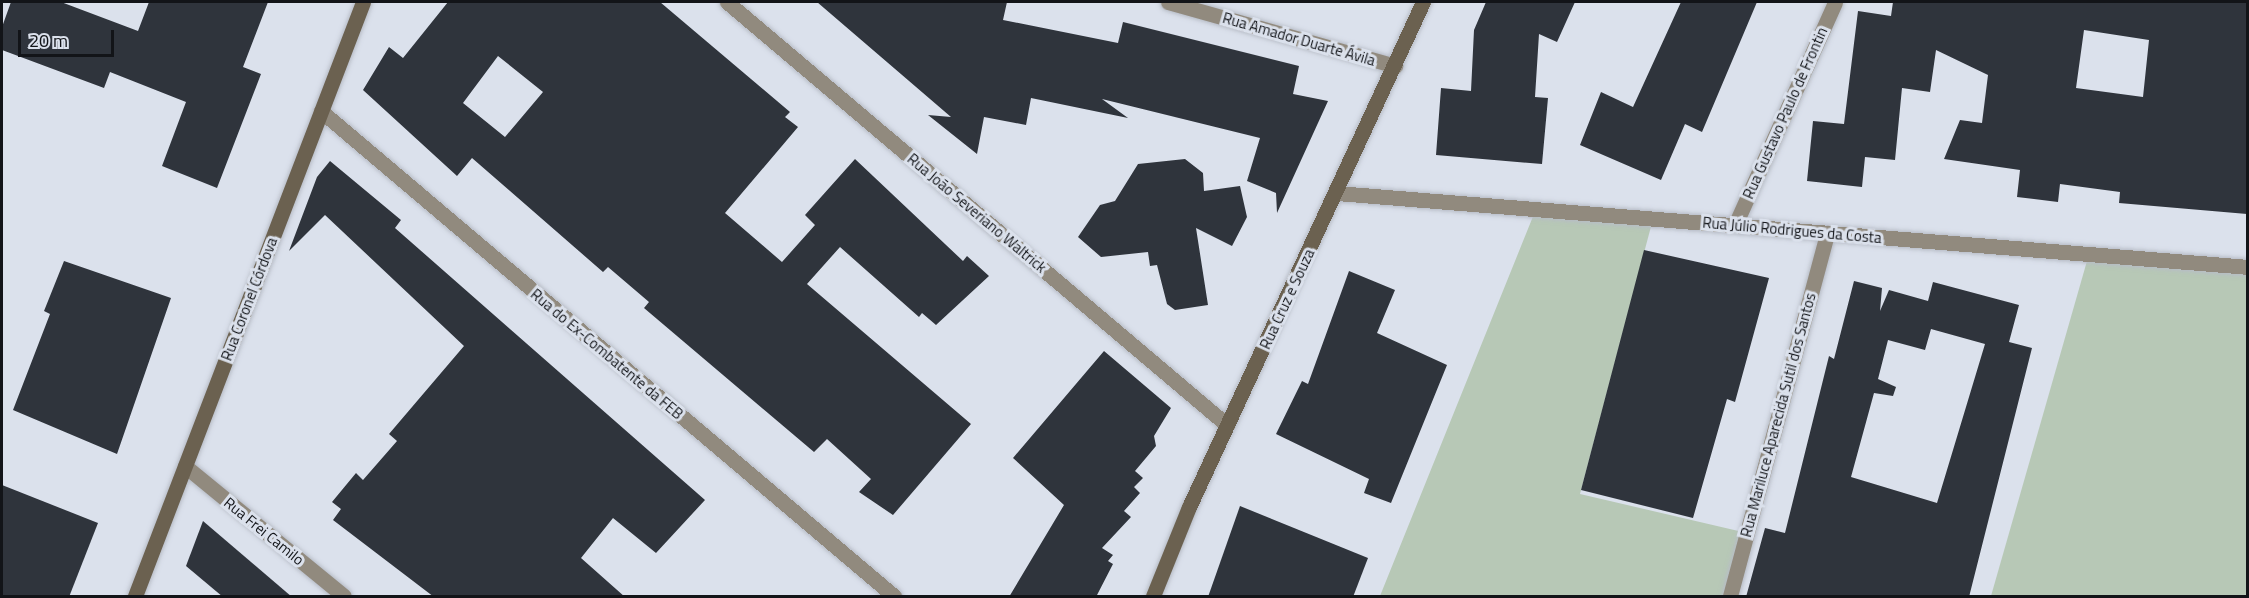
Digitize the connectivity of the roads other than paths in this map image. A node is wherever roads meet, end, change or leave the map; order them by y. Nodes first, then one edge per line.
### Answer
1 (363, 2) edge
2 (727, 2) edge
3 (1168, 2) edge
4 (1423, 2) edge
5 (1835, 2) edge
6 (1395, 66) junction
7 (321, 111) junction
8 (1337, 193) junction
9 (1735, 225) junction
10 (1827, 233) junction
11 (2247, 267) edge
12 (1227, 425) junction
13 (185, 466) junction
14 (135, 597) edge
15 (344, 597) edge
16 (894, 597) edge
17 (1153, 597) edge
18 (1730, 597) edge

1 - 7 street, Rua Coronel Córdova
2 - 12 street, Rua João Severiano Waltrick
3 - 6 street, Rua Amador Duarte Ávila
4 - 6 street, Rua Cruz e Souza
5 - 9 street, Rua Gustavo Paulo de Frontin
6 - 8 street, Rua Cruz e Souza
7 - 13 street, Rua Coronel Córdova
7 - 16 street, Rua do Ex-Combatente da FEB
8 - 9 street, Rua Júlio Rodrigues da Costa
8 - 12 street, Rua Cruz e Souza
9 - 10 street, Rua Júlio Rodrigues da Costa
10 - 11 street, Rua Júlio Rodrigues da Costa
10 - 18 street, Rua Mariluce Aparecida Sutil dos Santos
12 - 17 street, Rua Cruz e Souza
13 - 14 street, Rua Coronel Córdova
13 - 15 street, Rua Frei Camilo

